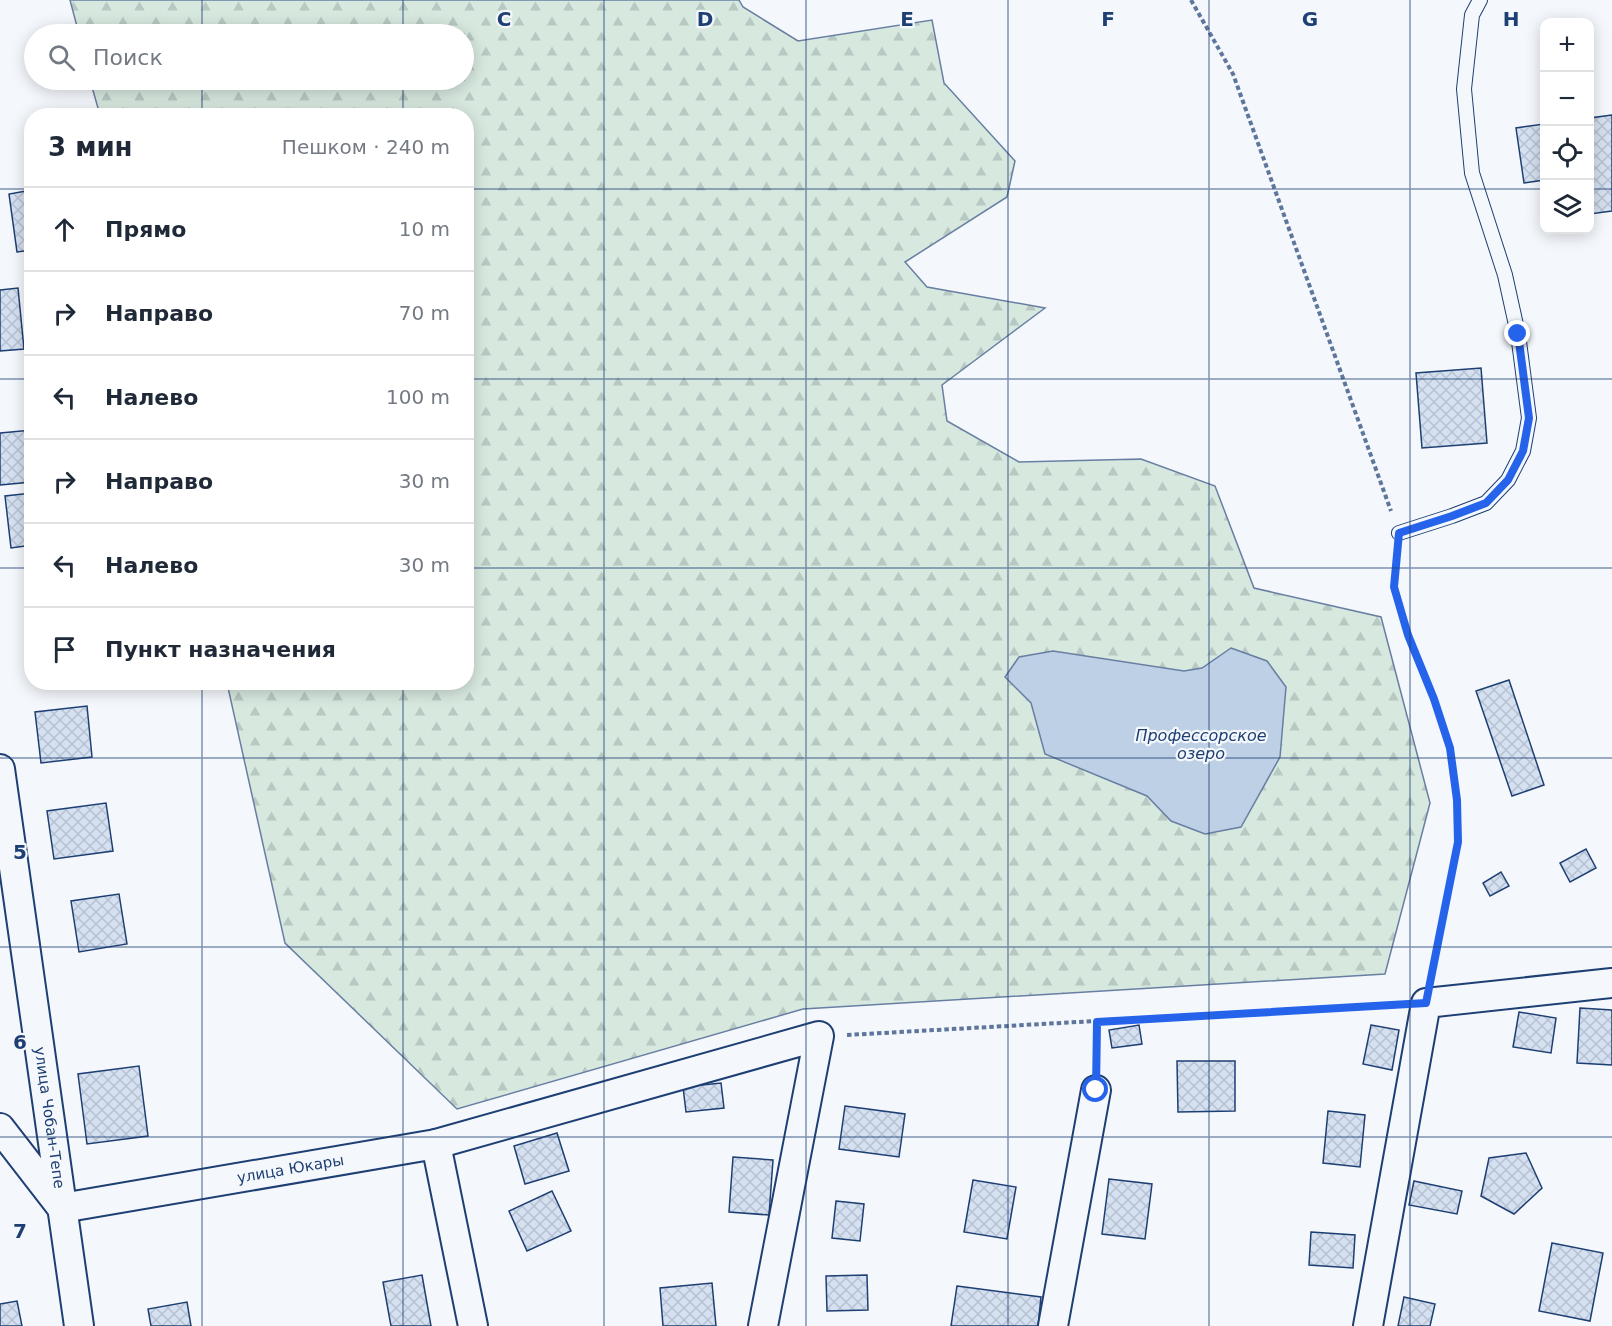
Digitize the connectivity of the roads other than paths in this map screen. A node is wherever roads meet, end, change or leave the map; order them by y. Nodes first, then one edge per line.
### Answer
1 (1480, 0) edge
2 (1399, 533) road end
3 (0, 769) edge
4 (1612, 982) edge
5 (1096, 1090) road end
6 (0, 1128) edge
7 (436, 1144) junction
8 (62, 1208) junction
9 (79, 1326) edge
10 (473, 1326) edge
11 (763, 1326) edge
12 (1053, 1326) edge
13 (1368, 1326) edge

1 - 2 lane
3 - 8 street, улица Чобан-Тепе
4 - 13 street
5 - 12 street
6 - 8 street
7 - 8 street, улица Юкары
7 - 10 street
7 - 11 street, улица Юкары
8 - 9 street, улица Чобан-Тепе

